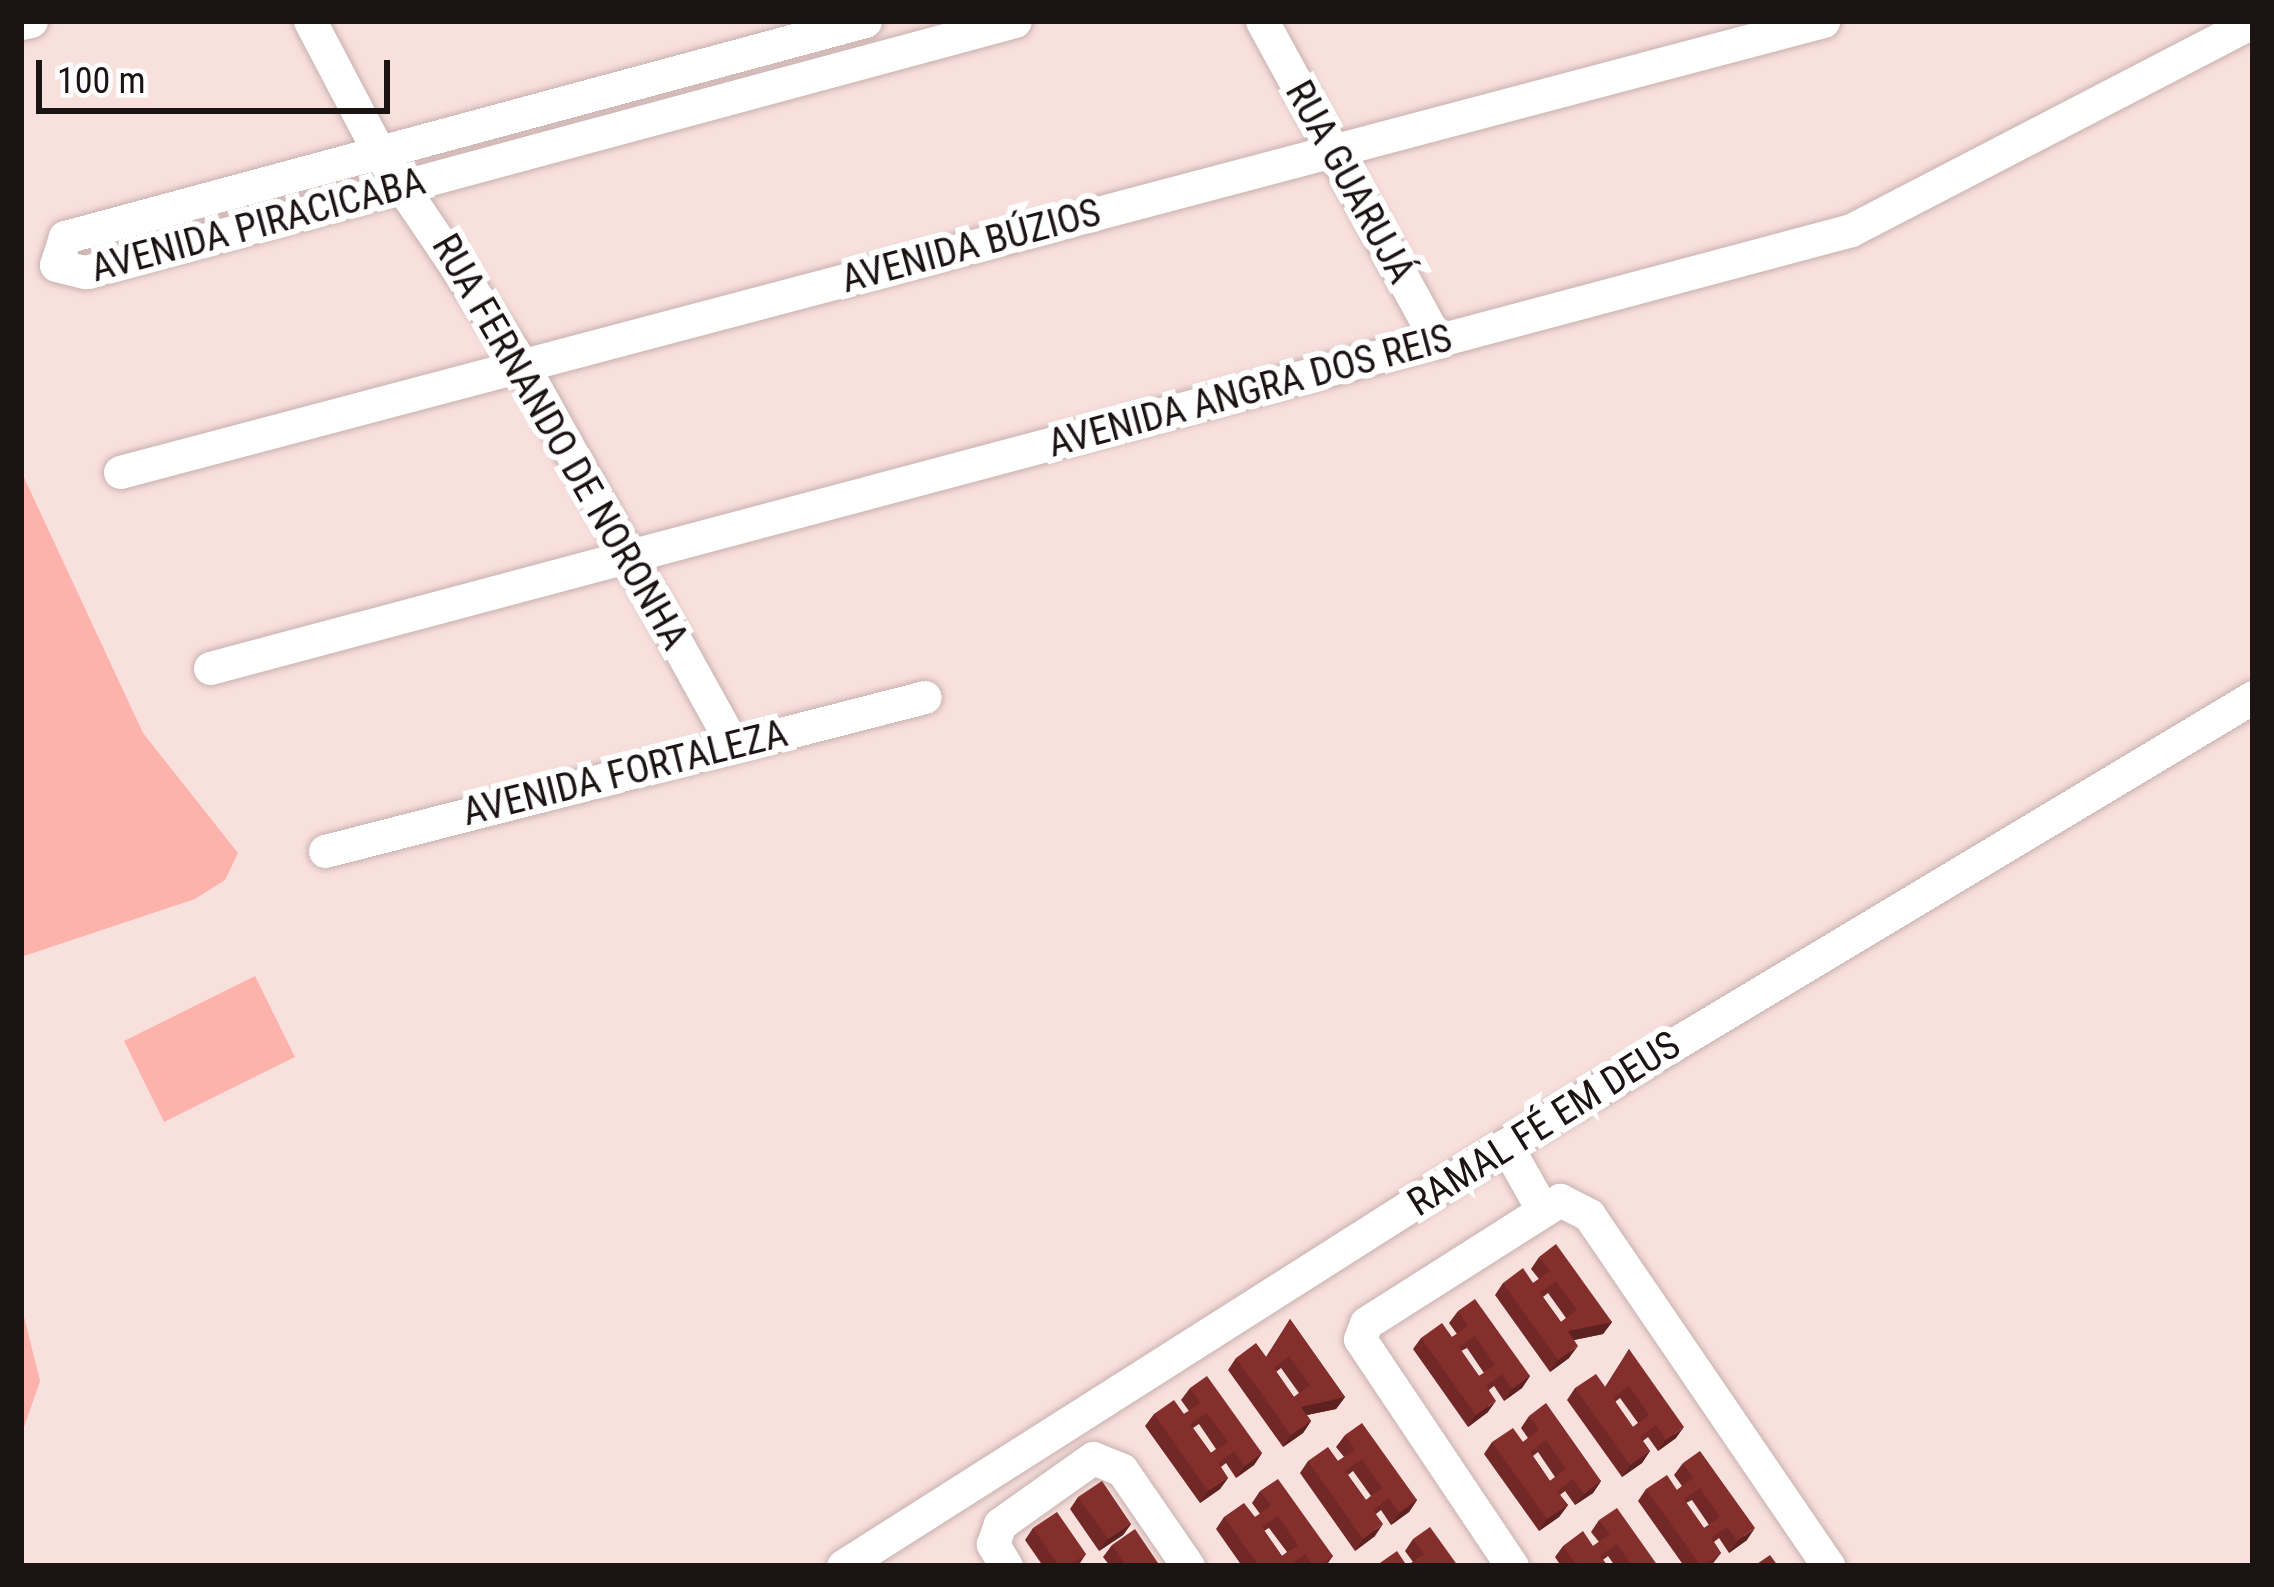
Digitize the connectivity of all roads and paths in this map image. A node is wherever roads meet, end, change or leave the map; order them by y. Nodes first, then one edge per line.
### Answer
1 (32, 21) edge
2 (310, 21) edge
3 (865, 21) edge
4 (1015, 21) edge
5 (1262, 21) edge
6 (1823, 21) edge
7 (2253, 22) edge
8 (21, 23) edge
9 (2202, 35) edge
10 (1332, 152) junction
11 (381, 156) junction
12 (412, 186) junction
13 (1438, 342) junction
14 (522, 364) junction
15 (120, 472) dead end
16 (627, 555) junction
17 (210, 668) dead end
18 (925, 697) dead end
19 (2253, 697) edge
20 (733, 745) junction
21 (325, 851) dead end
22 (1506, 1145) junction
23 (1540, 1207) junction
24 (1069, 1422) junction
25 (1093, 1458) junction
26 (843, 1566) edge
27 (1006, 1566) edge
28 (1188, 1566) edge
29 (1512, 1566) edge
30 (1828, 1566) edge

1 - 8 street
2 - 11 street, RUA FERNANDO DE NORONHA
3 - 11 street, AVENIDA PIRACICABA
4 - 12 street, AVENIDA PIRACICABA
5 - 10 street, RUA GUARUJÁ
6 - 10 street, AVENIDA BÚZIOS
7 - 9 street, AVENIDA ANGRA DOS REIS
9 - 13 street, AVENIDA ANGRA DOS REIS
10 - 13 street, RUA GUARUJÁ
10 - 14 street, AVENIDA BÚZIOS
11 - 12 street, RUA FERNANDO DE NORONHA
11 - 12 street, AVENIDA PIRACICABA
12 - 14 street, RUA FERNANDO DE NORONHA
13 - 16 street, AVENIDA ANGRA DOS REIS
14 - 15 street, AVENIDA BÚZIOS
14 - 16 street, RUA FERNANDO DE NORONHA
16 - 17 street, AVENIDA ANGRA DOS REIS
16 - 20 street, RUA FERNANDO DE NORONHA
18 - 20 street, AVENIDA FORTALEZA
19 - 22 street, RAMAL FÉ EM DEUS
20 - 21 street, AVENIDA FORTALEZA
22 - 23 street
22 - 24 street, RAMAL FÉ EM DEUS
23 - 29 street
23 - 30 street
24 - 25 street
24 - 26 street, RAMAL FÉ EM DEUS
25 - 27 street
25 - 28 street

